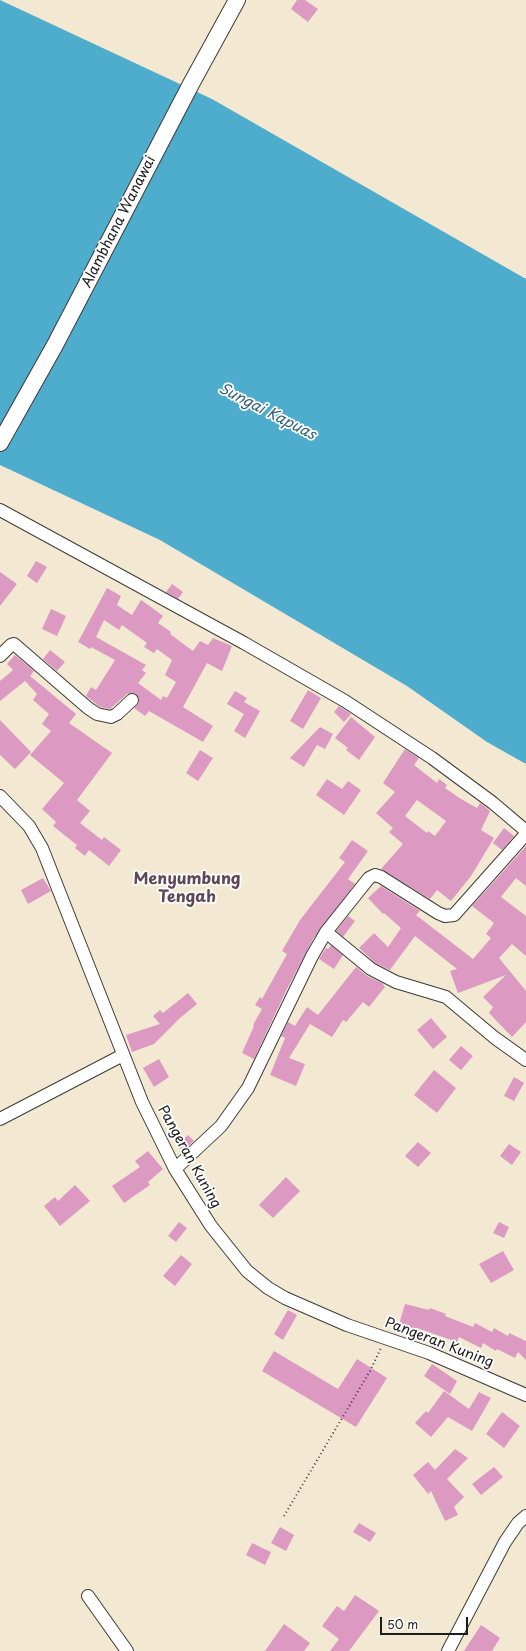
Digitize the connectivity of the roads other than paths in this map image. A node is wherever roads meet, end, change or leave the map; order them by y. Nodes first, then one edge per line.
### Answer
1 (237, 0) edge
2 (0, 443) edge
3 (0, 510) edge
4 (0, 656) edge
5 (132, 700) dead end
6 (0, 796) edge
7 (526, 831) edge
8 (526, 834) edge
9 (326, 932) junction
10 (123, 1055) junction
11 (526, 1060) edge
12 (0, 1119) edge
13 (175, 1169) junction
14 (526, 1395) edge
15 (526, 1516) edge
16 (88, 1596) dead end
17 (127, 1651) edge
18 (448, 1651) edge

1 - 2 main road, Alambhana Wanawai
3 - 7 street
4 - 5 street
6 - 10 street, Pangeran Kuning
8 - 9 street
9 - 11 street
9 - 13 street
10 - 12 street
10 - 13 street, Pangeran Kuning
13 - 14 street, Pangeran Kuning
15 - 18 street
16 - 17 street

